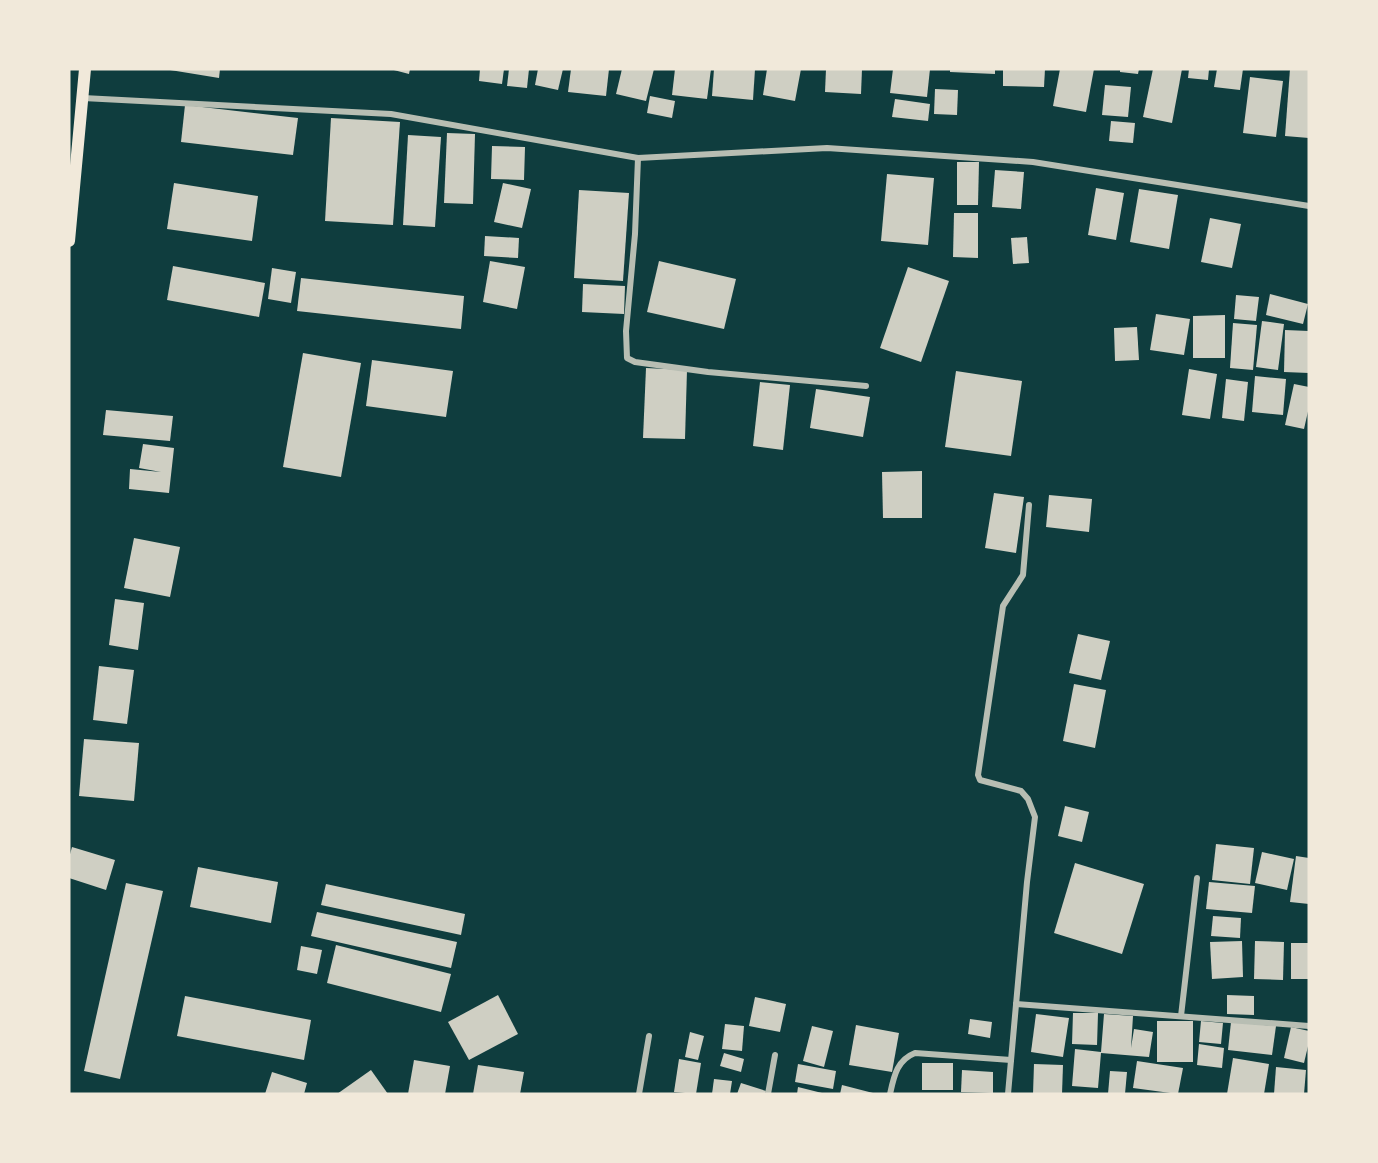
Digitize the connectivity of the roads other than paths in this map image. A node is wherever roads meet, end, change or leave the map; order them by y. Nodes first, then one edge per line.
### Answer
1 (85, 69) edge
2 (83, 98) junction
3 (638, 158) junction
4 (1309, 206) edge
5 (69, 241) edge
6 (866, 386) dead end
7 (1029, 505) dead end
8 (1197, 878) dead end
9 (1016, 1004) junction
10 (1181, 1016) junction
11 (1309, 1026) edge
12 (649, 1036) dead end
13 (775, 1055) dead end
14 (1011, 1060) junction
15 (639, 1094) edge
16 (768, 1094) edge
17 (890, 1094) edge
18 (1008, 1094) edge

1 - 2 main road
2 - 3 street
2 - 5 main road
3 - 4 street
3 - 6 street
7 - 9 street
8 - 10 street
9 - 10 street
9 - 14 street
10 - 11 street
12 - 15 street
13 - 16 street
14 - 17 street
14 - 18 street

